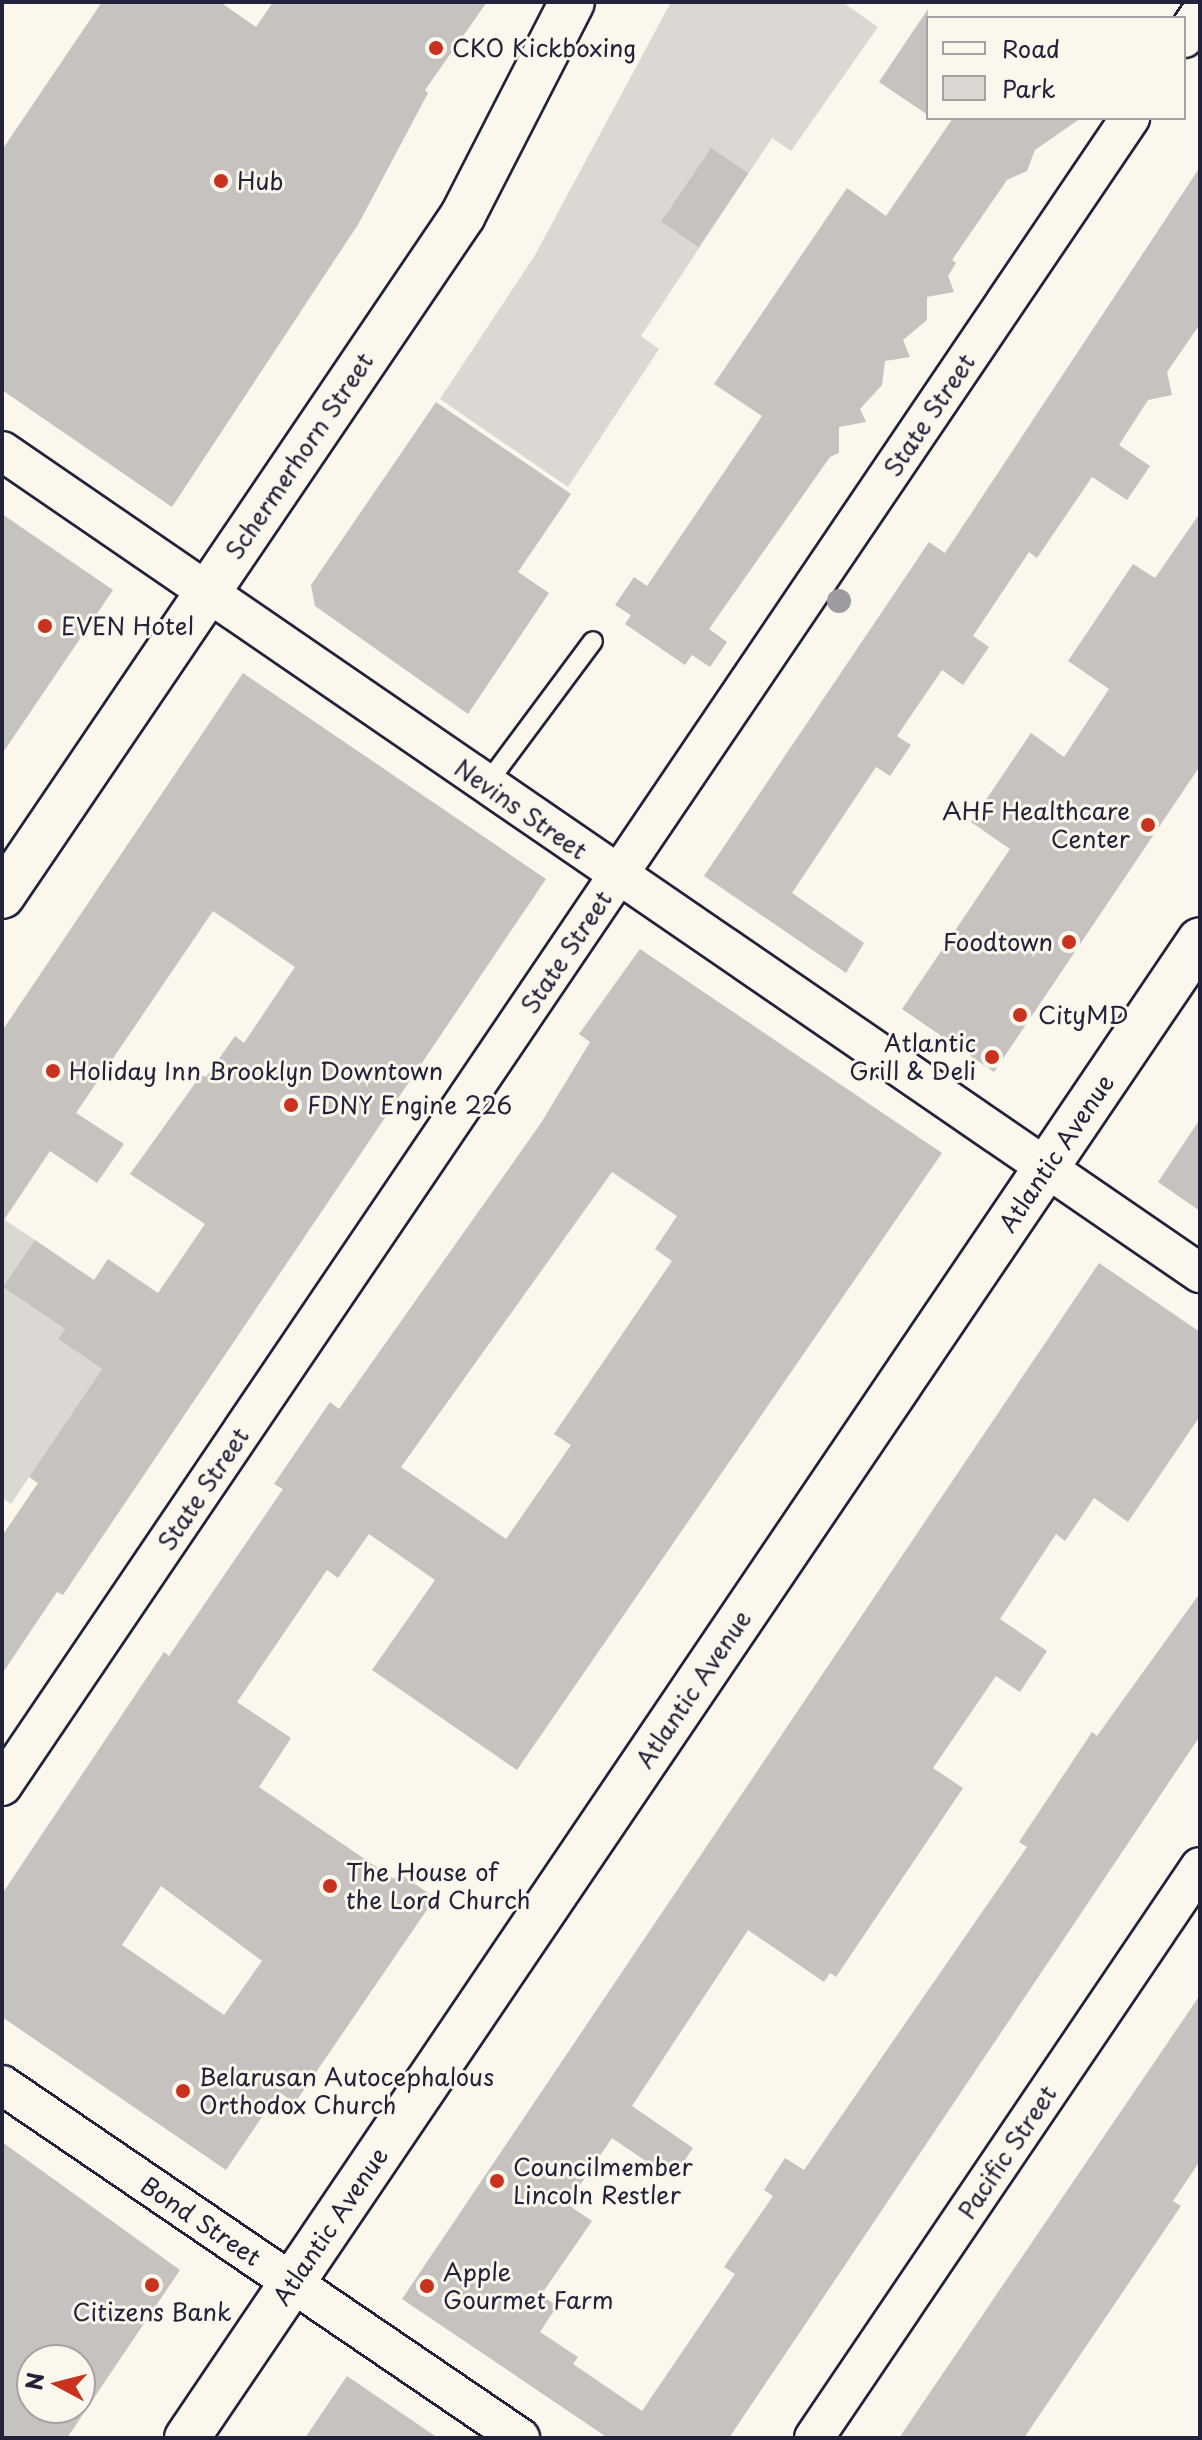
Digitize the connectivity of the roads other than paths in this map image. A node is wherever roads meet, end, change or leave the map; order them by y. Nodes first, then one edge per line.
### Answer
1 (572, 2) edge
2 (1200, 14) edge
3 (1186, 35) edge
4 (1129, 120) edge
5 (2, 451) edge
6 (208, 591) junction
7 (593, 641) dead end
8 (486, 785) junction
9 (617, 876) junction
10 (2, 896) edge
11 (1200, 940) edge
12 (1046, 1168) junction
13 (1200, 1273) edge
14 (2, 1786) edge
15 (1200, 1867) edge
16 (2, 2085) edge
17 (292, 2283) junction
18 (187, 2438) edge
19 (520, 2438) edge
20 (814, 2438) edge

1 - 6 main road, Schermerhorn Street
2 - 3 street
4 - 9 street, State Street
5 - 6 street, Nevins Street
6 - 8 street, Nevins Street
6 - 10 main road, Schermerhorn Street
7 - 8 lane
8 - 9 street, Nevins Street
9 - 12 street, Nevins Street
9 - 14 street, State Street
11 - 12 main road, Atlantic Avenue
12 - 13 street, Nevins Street
12 - 17 main road, Atlantic Avenue
15 - 20 street, Pacific Street
16 - 17 street, Bond Street
17 - 18 main road, Atlantic Avenue
17 - 19 street, Bond Street

